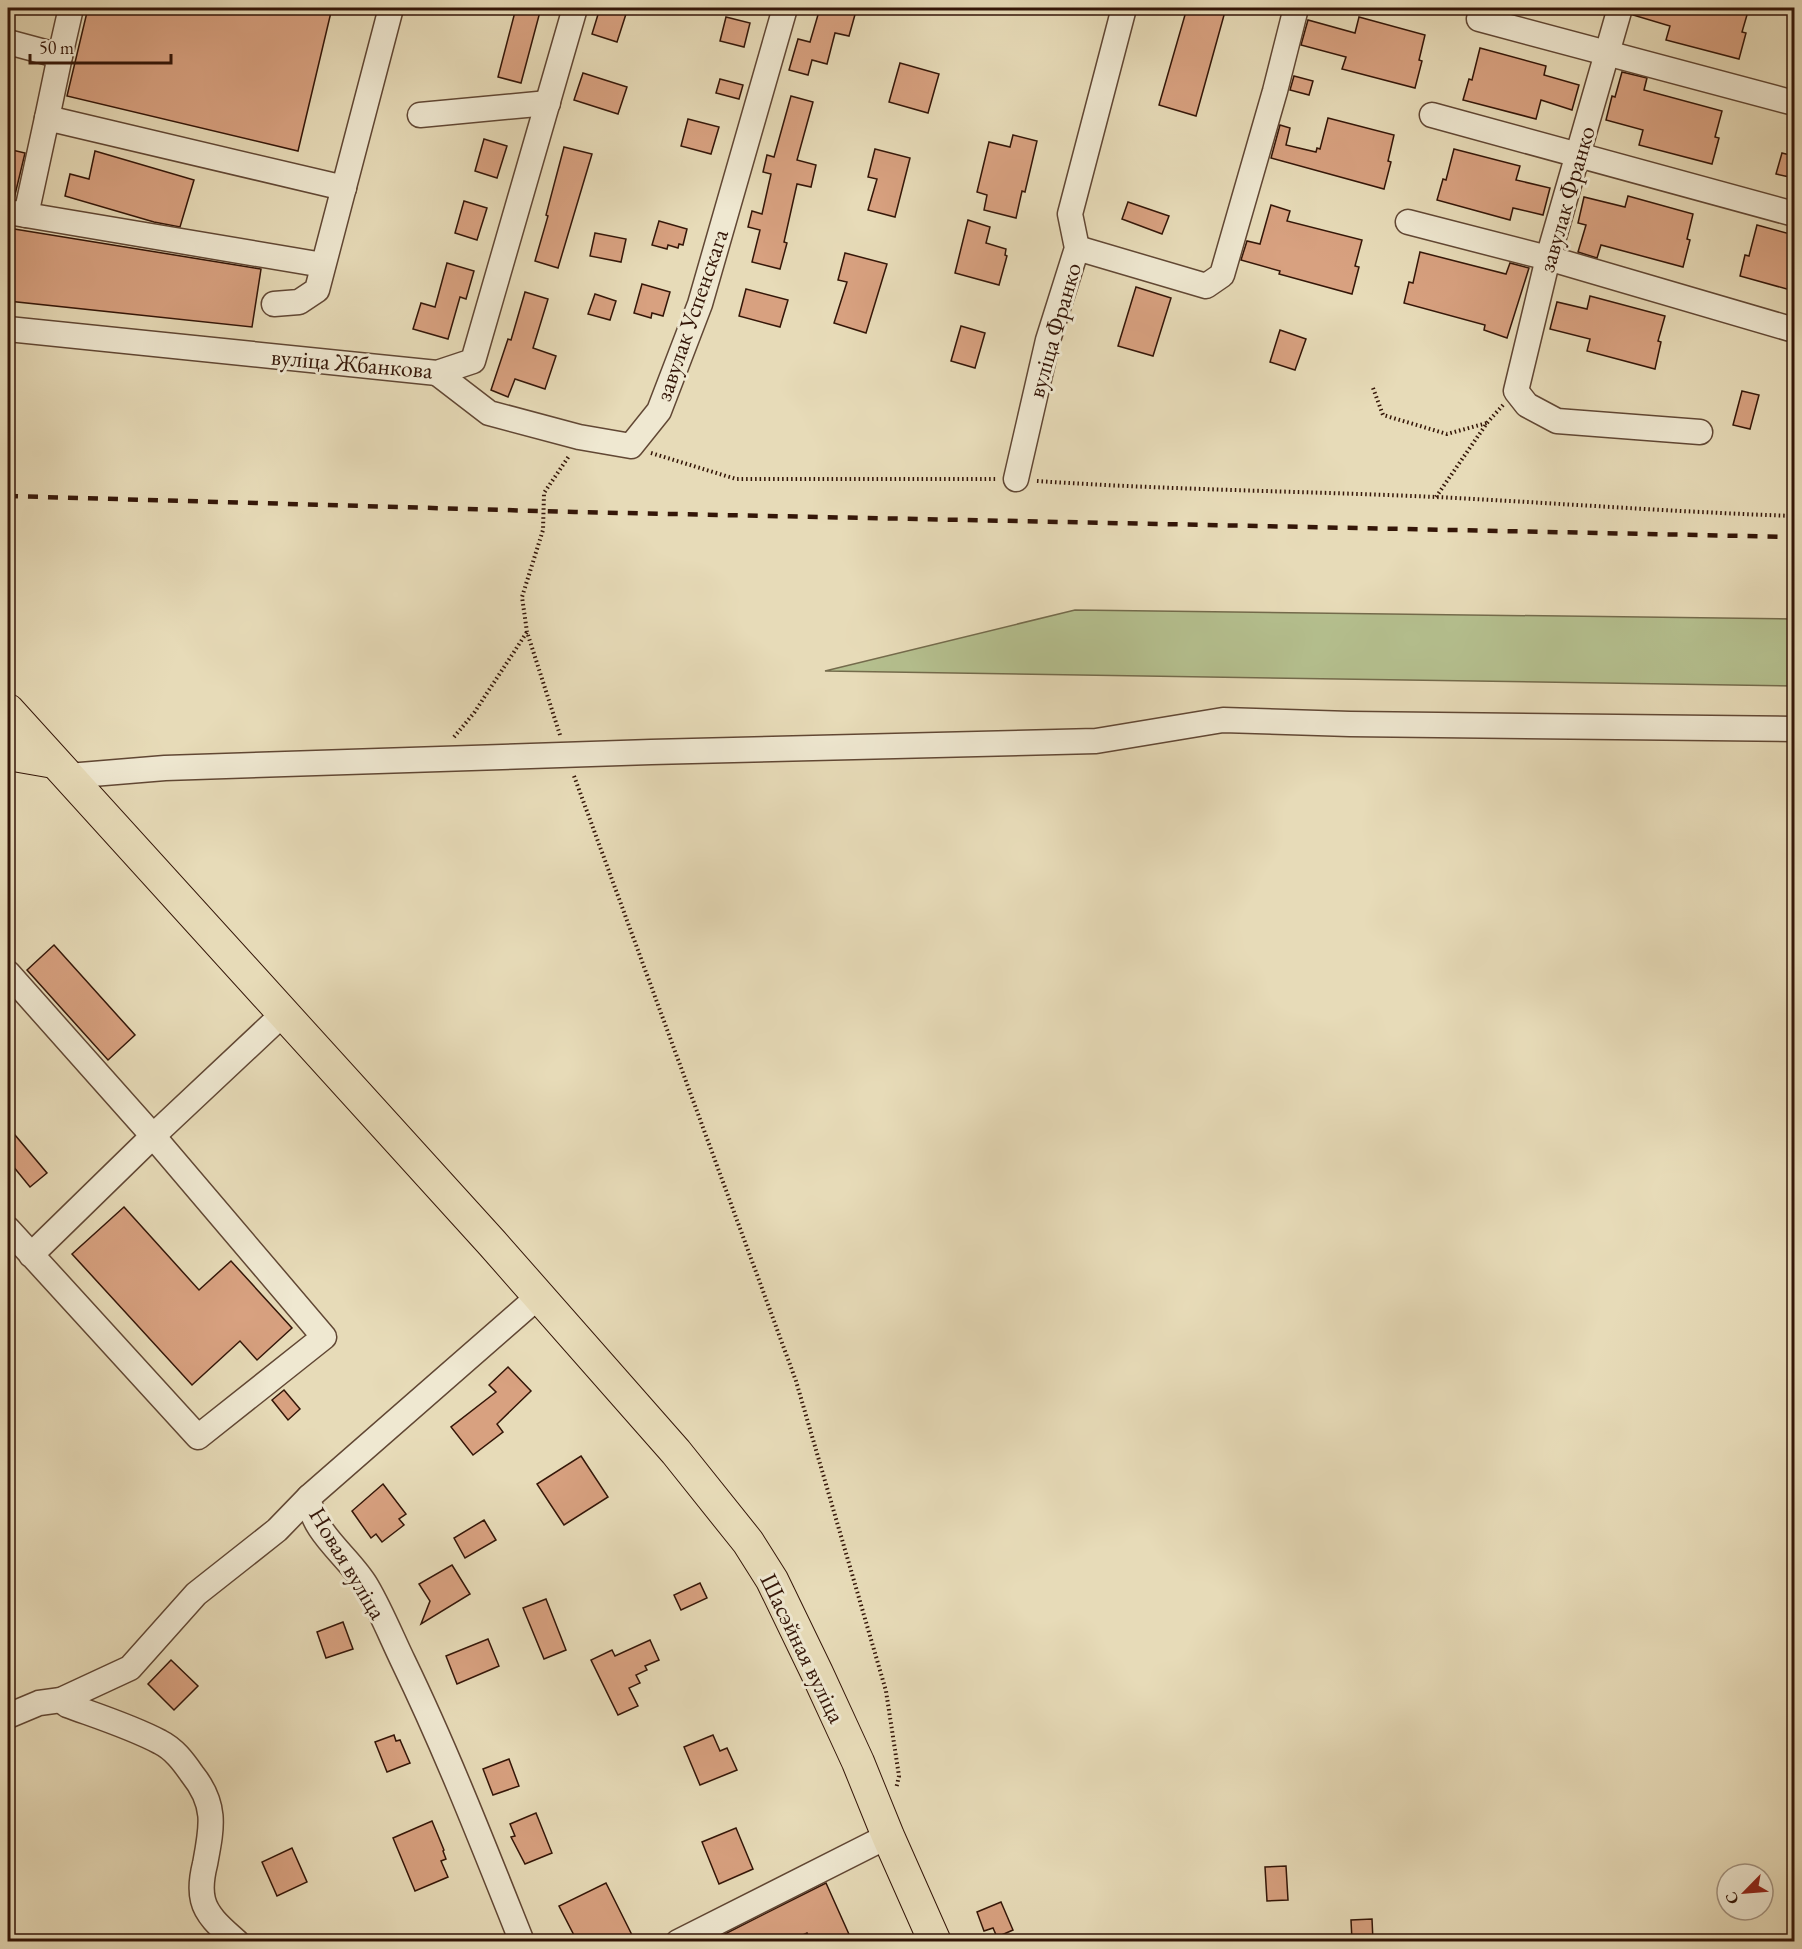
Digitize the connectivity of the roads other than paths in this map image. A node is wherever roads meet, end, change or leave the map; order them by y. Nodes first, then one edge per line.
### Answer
1 (71, 8) edge
2 (391, 8) edge
3 (575, 8) edge
4 (785, 8) edge
5 (1124, 8) edge
6 (1296, 8) edge
7 (1620, 8) edge
8 (1479, 19) dead end
9 (8, 42) edge
10 (1606, 52) junction
11 (60, 56) junction
12 (548, 103) junction
13 (1794, 103) edge
14 (420, 115) dead end
15 (1432, 115) dead end
16 (47, 118) junction
17 (1579, 156) junction
18 (344, 188) junction
19 (17, 213) edge
20 (1794, 214) edge
21 (1408, 222) dead end
22 (1077, 248) junction
23 (1548, 258) junction
24 (324, 265) junction
25 (274, 304) dead end
26 (8, 329) edge
27 (1794, 330) edge
28 (437, 373) junction
29 (1700, 432) dead end
30 (1016, 479) road end
31 (8, 710) edge
32 (1794, 729) edge
33 (8, 754) edge
34 (61, 769) junction
35 (8, 973) edge
36 (283, 1014) junction
37 (153, 1136) junction
38 (8, 1229) edge
39 (31, 1255) junction
40 (539, 1296) junction
41 (309, 1497) junction
42 (61, 1700) junction
43 (8, 1716) edge
44 (888, 1836) junction
45 (237, 1941) edge
46 (522, 1941) edge
47 (678, 1941) edge
48 (935, 1941) edge

1 - 11 street
2 - 18 street
3 - 12 street, вуліца Жбанкова
4 - 28 street, завулак Успенскага
5 - 22 street, вуліца Франко
6 - 22 street
7 - 10 street, завулак Франко
8 - 10 street
9 - 11 street
10 - 13 street
10 - 17 street, завулак Франко
11 - 16 street
12 - 14 street
12 - 28 street, вуліца Жбанкова
15 - 17 street
16 - 18 street
16 - 19 street
17 - 20 street
17 - 23 street, завулак Франко
18 - 24 street
19 - 24 street
21 - 23 street
22 - 30 street, вуліца Франко
23 - 27 street
23 - 29 street, завулак Франко
24 - 25 street
26 - 28 street, вуліца Жбанкова
31 - 34 main road, Шасэйная вуліца
32 - 34 street
33 - 34 main road
34 - 36 main road, Шасэйная вуліца
35 - 37 street
36 - 37 street
36 - 40 main road, Шасэйная вуліца
37 - 39 street
37 - 39 street
38 - 39 street
40 - 41 street, Новая вуліца
40 - 44 main road, Шасэйная вуліца
41 - 42 street
41 - 46 street, Новая вуліца
42 - 43 street
42 - 45 street
44 - 47 street
44 - 48 main road, Шасэйная вуліца

